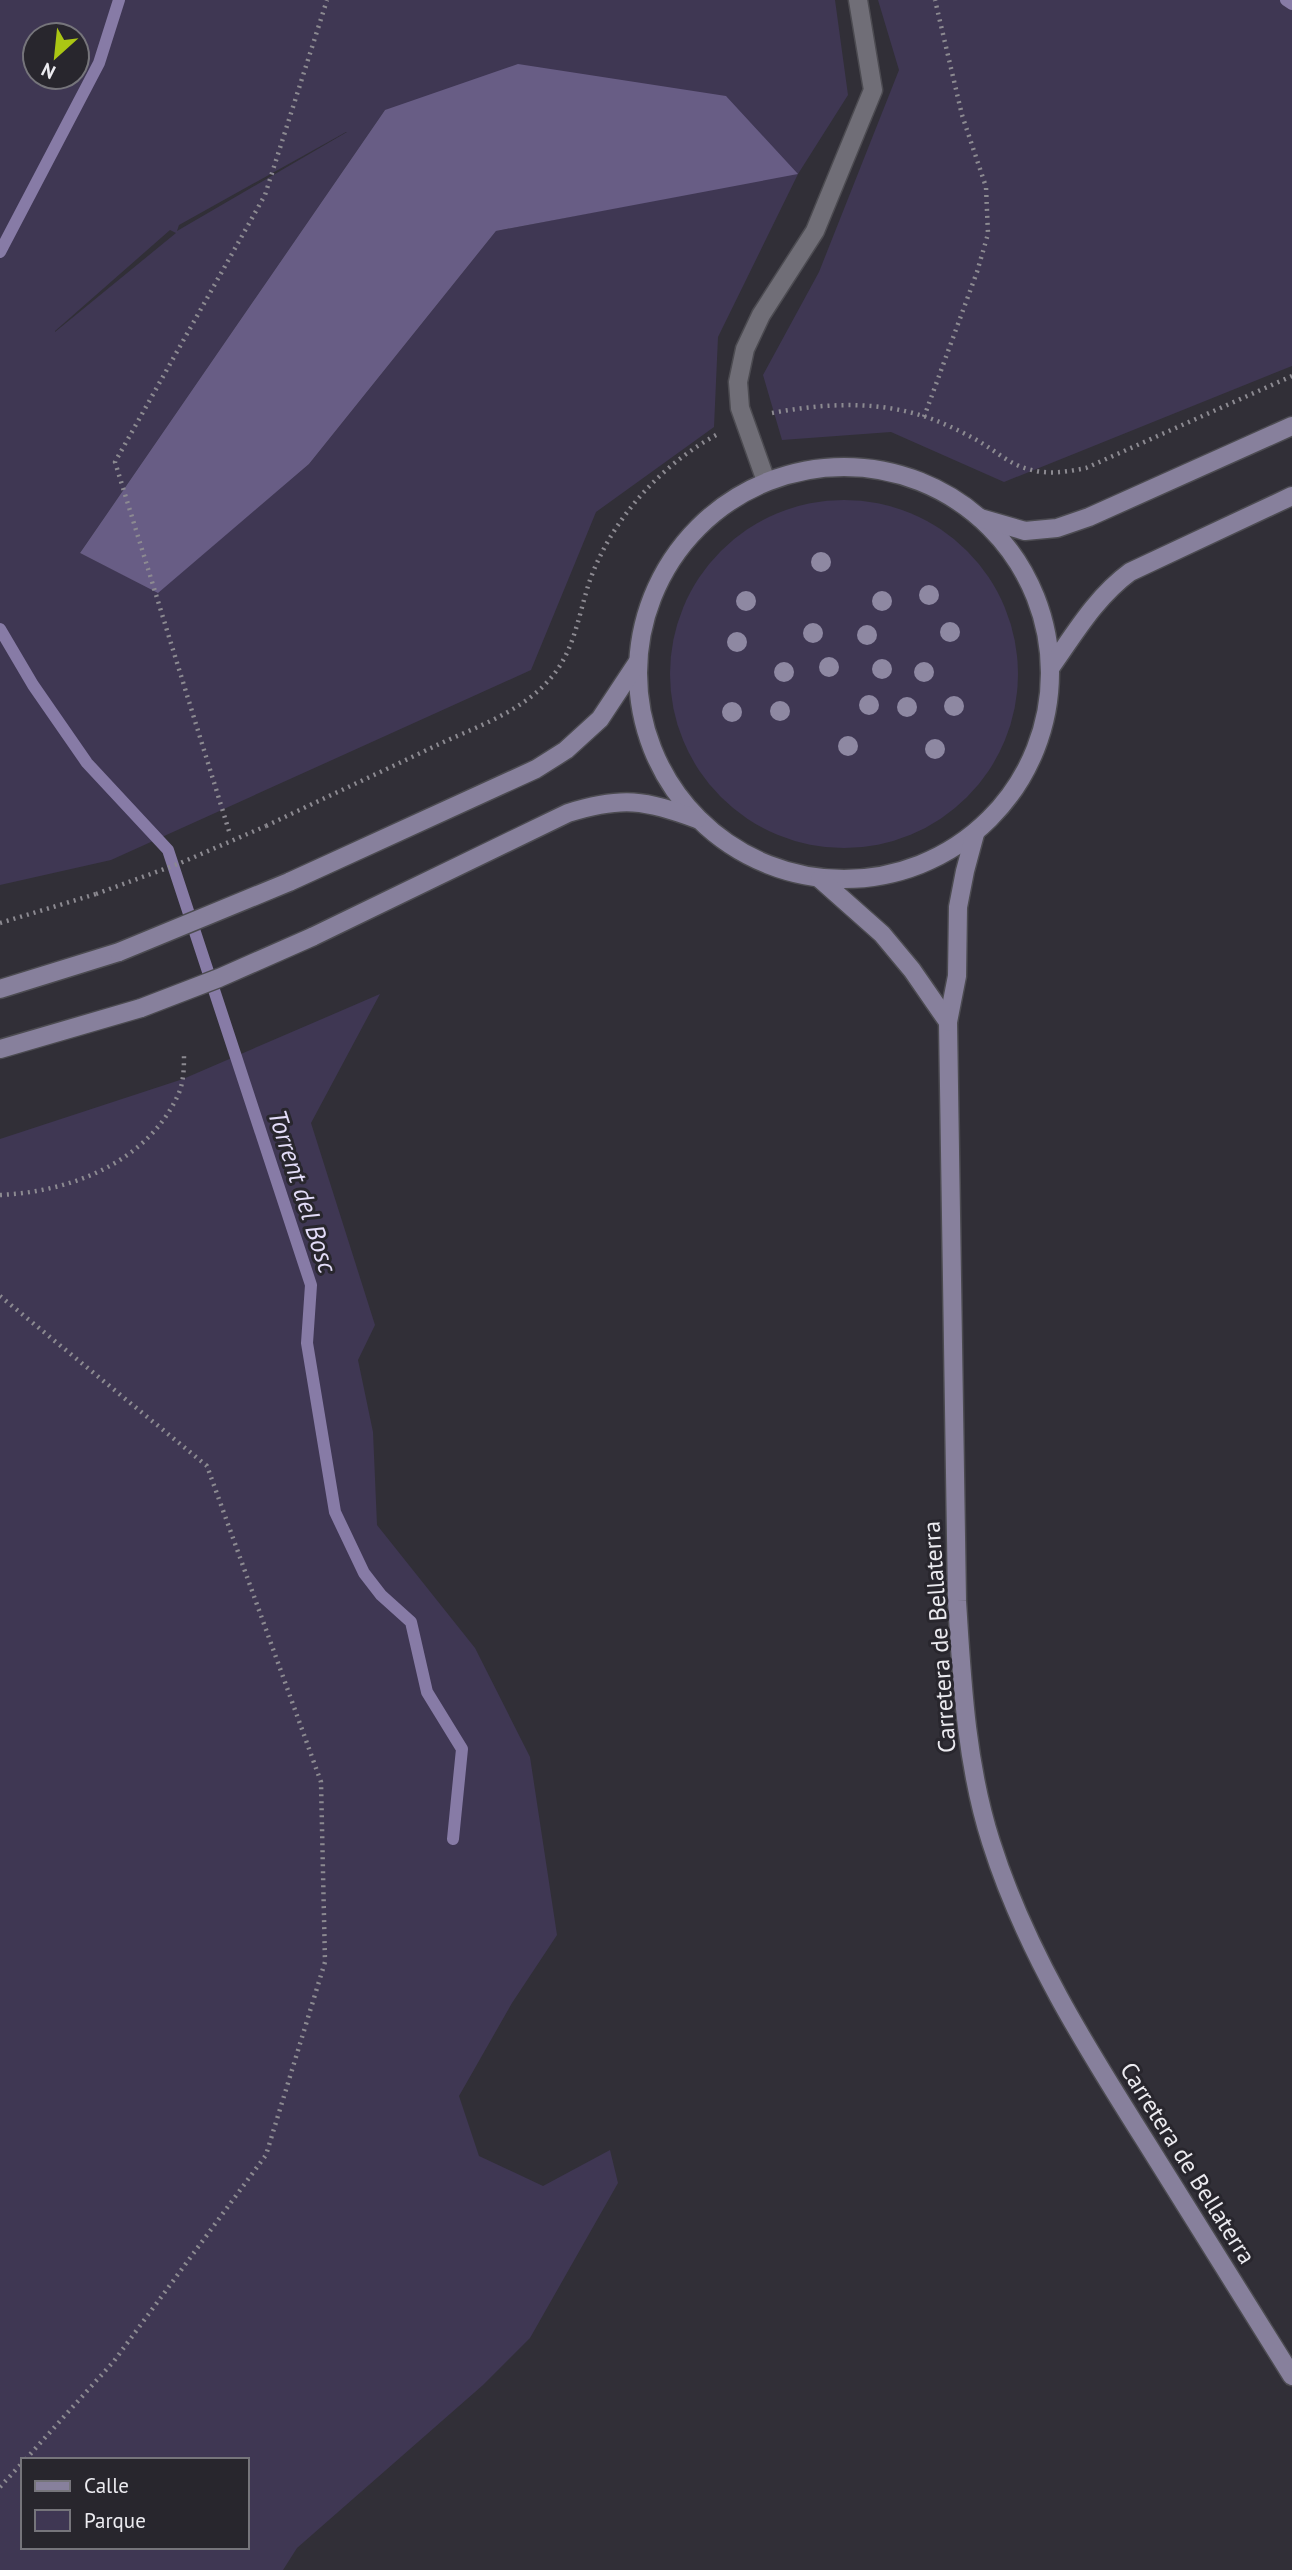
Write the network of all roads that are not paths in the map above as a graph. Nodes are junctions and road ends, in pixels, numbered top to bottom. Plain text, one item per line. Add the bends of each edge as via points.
1 (858, 0) edge
2 (1292, 426) edge
3 (766, 481) junction
4 (1292, 496) edge
5 (980, 518) junction
6 (637, 663) junction
7 (1051, 667) junction
8 (698, 819) junction
9 (975, 834) junction
10 (820, 879) junction
11 (0, 989) edge
12 (948, 1022) junction
13 (0, 1049) edge
14 (1292, 2376) edge

1 - 3 lane via 873,90 815,231 744,349 738,382 740,408
2 - 5 main road via 1057,528 1025,531
3 - 5 main road via 809,468 897,474 939,491
3 - 6 main road via 696,529 667,567 651,599
4 - 7 main road via 1168,552 1110,586
5 - 7 main road via 1008,548 1030,585 1044,621
6 - 8 main road via 639,702 649,742 666,778
6 - 11 main road, bridge via 600,719 536,769 289,882 119,952
7 - 9 main road via 1040,739 1024,775
8 - 10 main road via 734,848 782,871
8 - 13 main road, bridge via 653,803 594,805 568,813 219,978 141,1007
9 - 10 main road via 939,857 903,871 863,879
9 - 12 main road, Carretera de Bellaterra via 958,907 957,976
10 - 12 main road via 881,934
12 - 14 main road, Carretera de Bellaterra via 957,1601 963,1696 977,1792 1011,1898 1059,1997

